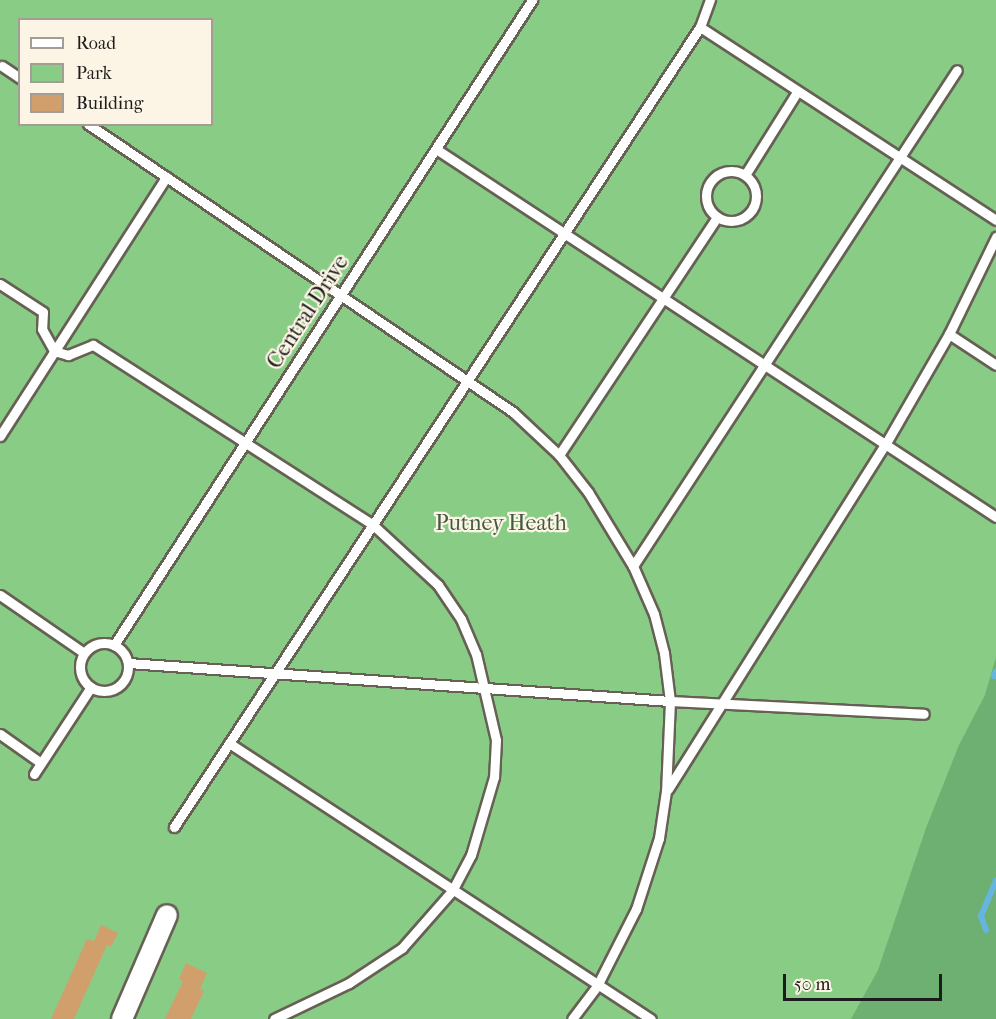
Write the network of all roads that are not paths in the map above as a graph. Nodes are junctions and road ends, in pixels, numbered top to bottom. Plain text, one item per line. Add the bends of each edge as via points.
1 (532, 0) edge
2 (710, 0) edge
3 (700, 27) junction
4 (2, 66) dead end
5 (957, 70) dead end
6 (18, 77) edge
7 (797, 92) junction
8 (91, 126) edge
9 (435, 149) junction
10 (900, 158) junction
11 (745, 175) junction
12 (166, 177) junction
13 (717, 217) junction
14 (996, 220) edge
15 (563, 233) junction
16 (996, 237) edge
17 (0, 284) edge
18 (342, 296) junction
19 (663, 299) junction
20 (949, 334) junction
21 (54, 351) junction
22 (764, 364) junction
23 (996, 365) edge
24 (466, 380) junction
25 (0, 436) edge
26 (246, 443) junction
27 (886, 443) junction
28 (559, 455) junction
29 (996, 517) edge
30 (372, 524) junction
31 (633, 566) junction
32 (0, 595) edge
33 (114, 645) junction
34 (84, 653) junction
35 (128, 663) junction
36 (275, 672) junction
37 (91, 687) junction
38 (487, 687) junction
39 (670, 701) junction
40 (720, 703) junction
41 (924, 714) dead end
42 (0, 734) edge
43 (229, 743) junction
44 (41, 763) junction
45 (34, 774) dead end
46 (666, 792) junction
47 (174, 827) dead end
48 (452, 891) junction
49 (167, 915) dead end
50 (597, 986) junction
51 (122, 1019) edge
52 (274, 1019) edge
53 (572, 1019) edge
54 (651, 1019) edge

1 - 9 lane, Central Drive
2 - 3 lane
3 - 7 lane
3 - 15 lane
4 - 6 lane
5 - 10 lane
7 - 10 lane
7 - 11 lane
8 - 12 lane
9 - 15 lane
9 - 18 lane, Central Drive
10 - 14 lane
10 - 22 lane
11 - 13 lane via 729,171 709,184 706,200
11 - 13 lane via 756,189 750,214 735,222
12 - 18 lane
12 - 21 lane
13 - 19 lane
15 - 19 lane
15 - 24 lane
16 - 20 lane
17 - 21 lane via 43,312 42,329
18 - 24 lane
18 - 26 lane, Central Drive
19 - 22 lane
19 - 28 lane
20 - 23 lane
20 - 27 lane
21 - 25 lane
21 - 26 lane via 68,355 93,345
22 - 27 lane
22 - 31 lane
24 - 28 lane via 513,412
24 - 30 lane
26 - 30 lane
26 - 33 lane, Central Drive
27 - 29 lane
27 - 40 lane
28 - 31 lane via 588,492
30 - 36 lane
30 - 38 lane via 438,585 461,619
31 - 39 lane via 656,624
32 - 34 lane
33 - 34 lane via 98,644
33 - 35 lane
34 - 37 lane via 81,675
35 - 36 lane
35 - 37 lane via 120,685 106,691
36 - 38 lane
36 - 43 lane
37 - 44 lane
38 - 39 lane
38 - 48 lane via 496,740 494,777 471,855
39 - 40 lane
39 - 46 lane
40 - 41 lane
40 - 46 lane
42 - 44 lane
43 - 47 lane
43 - 48 lane
44 - 45 lane
46 - 50 lane via 659,838 636,909
48 - 50 lane
48 - 52 lane via 402,948 349,983
49 - 51 street
50 - 53 lane
50 - 54 lane

